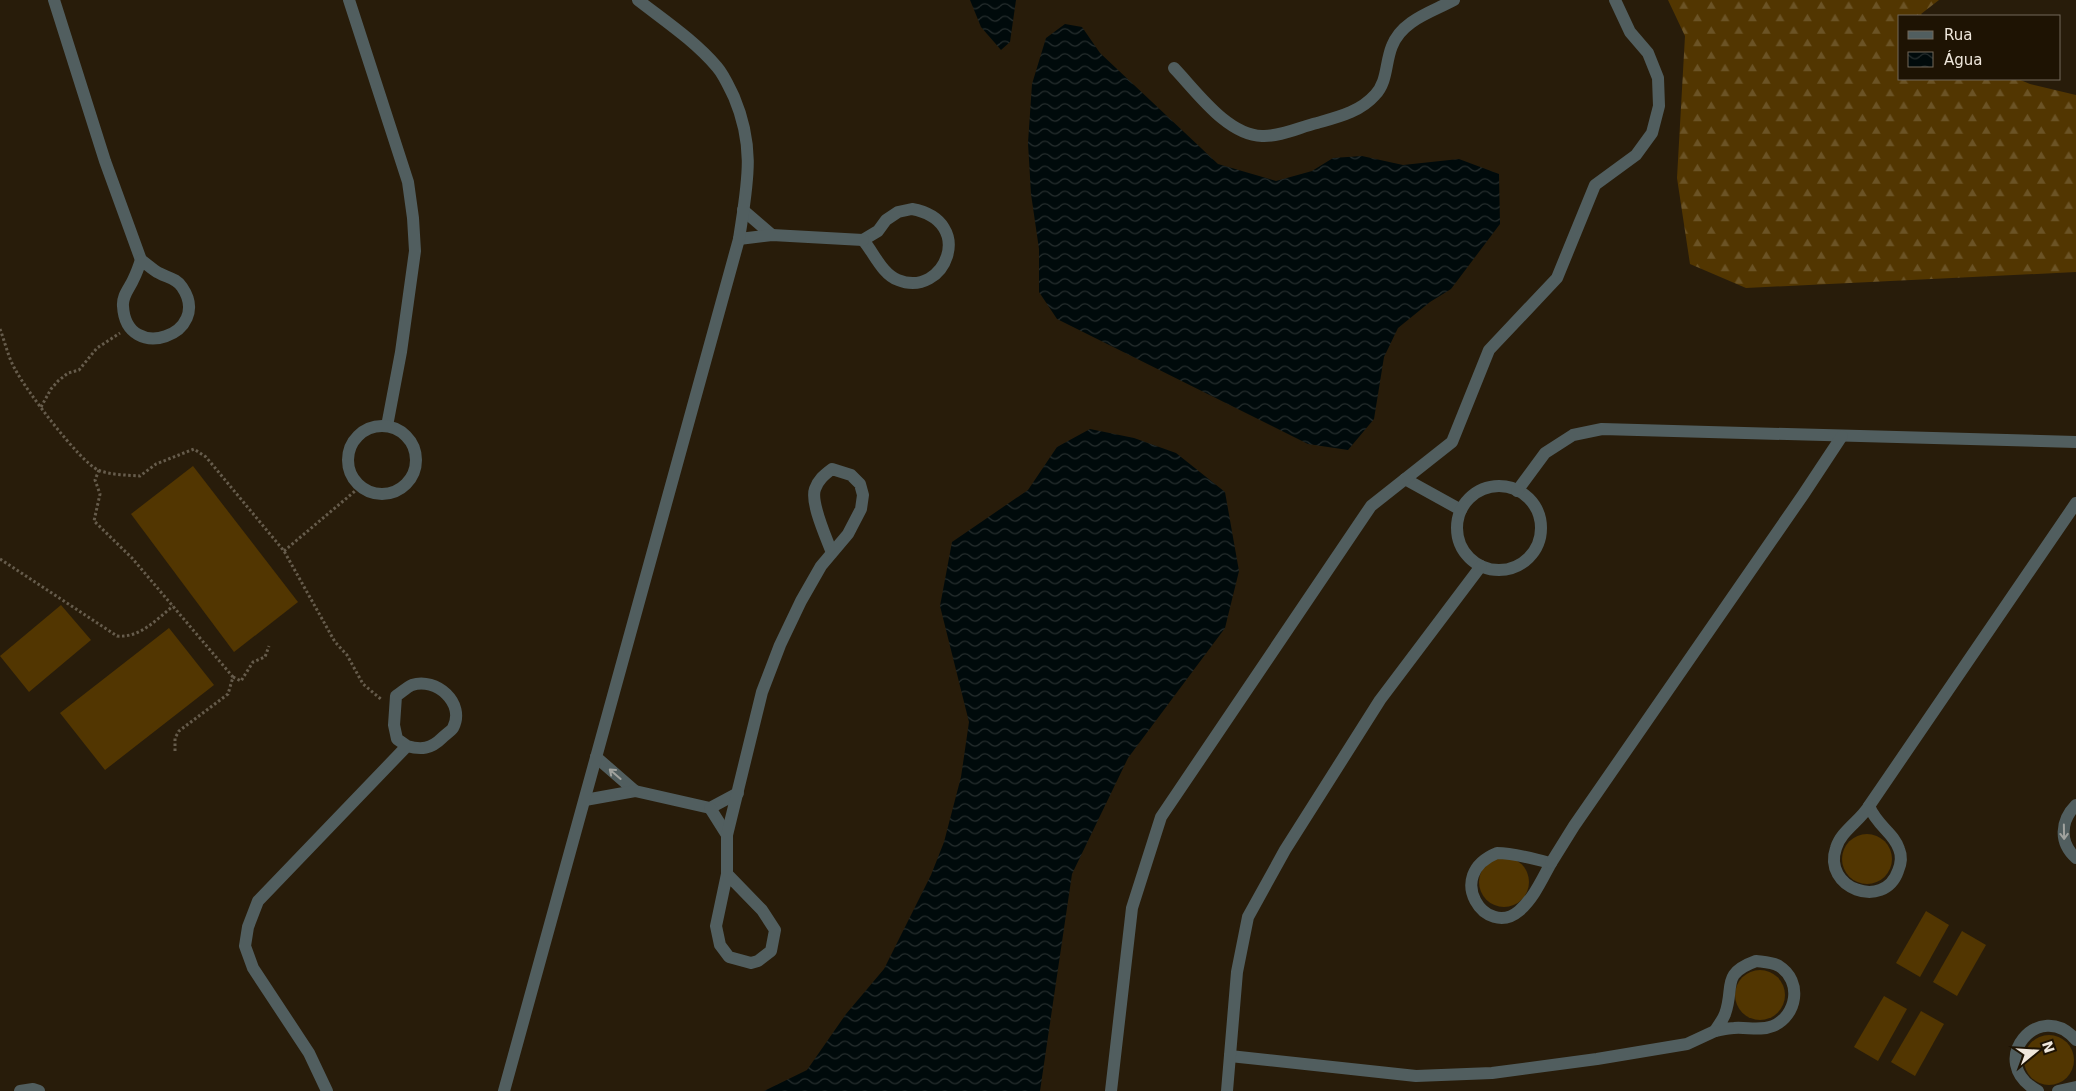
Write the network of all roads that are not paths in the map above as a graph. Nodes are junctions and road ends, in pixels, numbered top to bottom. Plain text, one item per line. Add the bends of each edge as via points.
1 (54, 0) edge
2 (349, 0) edge
3 (638, 0) edge
4 (1454, 0) edge
5 (1615, 0) edge
6 (1174, 68) dead end
7 (743, 210) junction
8 (772, 235) junction
9 (739, 239) junction
10 (863, 240) junction
11 (140, 260) junction
12 (387, 426) junction
13 (1842, 436) junction
14 (2076, 442) edge
15 (1404, 479) junction
16 (1517, 491) junction
17 (2076, 503) edge
18 (1461, 510) junction
19 (832, 553) junction
20 (1481, 566) junction
21 (407, 746) junction
22 (596, 757) junction
23 (634, 790) junction
24 (738, 793) junction
25 (585, 800) junction
26 (2076, 805) edge
27 (1869, 806) junction
28 (710, 808) junction
29 (726, 835) junction
30 (2076, 858) edge
31 (1551, 862) junction
32 (727, 874) junction
33 (1715, 1030) junction
34 (2076, 1040) edge
35 (1230, 1056) junction
36 (2076, 1087) edge
37 (20, 1091) edge
38 (39, 1091) edge
39 (327, 1091) edge
40 (504, 1091) edge
41 (1111, 1091) edge
42 (1227, 1091) edge
43 (2038, 1091) edge
44 (2058, 1091) edge

1 - 11 street
2 - 12 street via 408,182 413,218 415,251
3 - 7 street via 704,54 718,68 731,92 742,114 748,146 749,177
4 - 6 street via 1410,22 1400,33 1392,46 1382,86 1366,104 1344,115 1280,133 1263,136 1237,129 1226,122
5 - 15 street via 1630,32 1648,53 1658,78 1659,106 1652,133 1636,155 1595,185 1557,278 1489,350 1452,442
7 - 8 street
7 - 9 street
8 - 9 street
8 - 10 street
9 - 22 street
10 - 10 street via 886,272 898,280 912,283 938,273 946,260 949,246 946,232 938,220 926,212 912,209 898,212 886,220 878,232
11 - 11 street via 122,303 124,315 129,326 144,337 162,339 174,334 183,324 188,311 187,298 172,277 159,273
12 - 12 street via 404,434 414,449 416,462 406,484 384,494 361,486 349,464 354,440 375,426
13 - 14 street
13 - 16 street via 1602,429 1573,435 1545,453
13 - 31 street
15 - 18 street
15 - 41 street via 1371,506 1161,817 1132,908
16 - 18 street via 1500,486 1482,490
16 - 20 street via 1531,502 1539,517 1537,545 1526,560 1509,569
17 - 27 street
18 - 20 street via 1457,528 1461,547
19 - 19 street via 848,534 863,495 860,484 851,475 832,469 821,477 814,491 817,512
19 - 24 street via 801,601 780,645 762,692
20 - 35 street via 1380,700 1285,850 1248,916 1237,972
21 - 21 street via 397,739 394,725 396,696 412,685 428,683 453,700 457,714 453,728 435,744 420,750
21 - 39 street via 258,901 248,927 245,946 253,968 309,1053
23 -> 22 street
22 - 25 street
23 - 25 street
23 - 28 street
24 - 28 street
24 - 29 street
25 - 40 street
26 -> 30 street via 2069,812 2063,836 2067,848
27 - 27 street via 1843,835 1834,859 1836,872 1843,882 1866,892 1878,891 1889,885 1901,863 1900,849 1893,837 1873,818
28 - 29 street
29 - 32 street
31 - 31 street via 1512,853 1486,857 1472,878 1475,902 1494,918 1517,913 1534,894
32 - 32 street via 762,910 775,930 770,951 758,961 751,963 729,957 720,945 716,926
33 - 33 street via 1771,1027 1782,1021 1794,1000 1794,987 1789,976 1769,962 1756,961 1745,965 1734,975 1728,987 1725,1015
33 - 35 street via 1687,1044 1492,1073 1416,1076
34 - 43 street via 2066,1030 2054,1026 2030,1031 2021,1040 2015,1063 2027,1085
35 - 42 street
36 - 44 street
37 - 38 street

